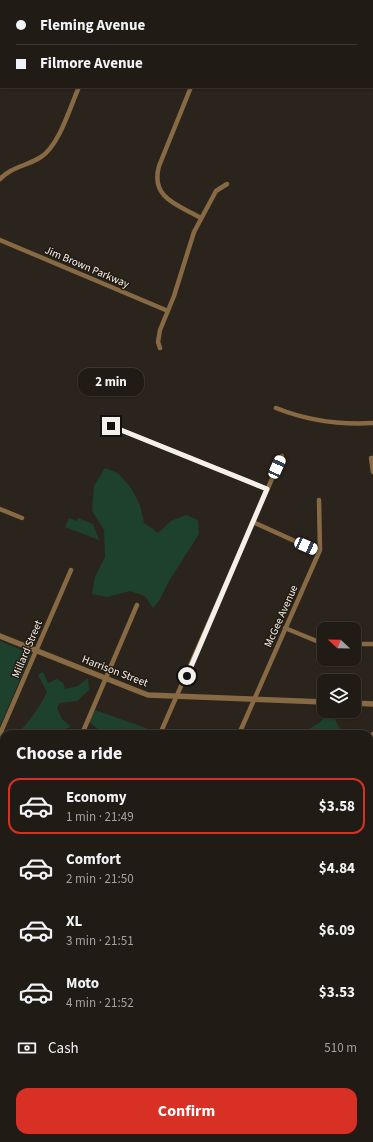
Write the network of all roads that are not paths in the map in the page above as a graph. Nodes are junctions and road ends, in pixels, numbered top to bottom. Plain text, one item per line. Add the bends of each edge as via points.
1 (79, 88) edge
2 (191, 88) edge
3 (0, 179) edge
4 (227, 184) dead end
5 (201, 218) junction
6 (0, 240) edge
7 (168, 311) junction
8 (160, 348) dead end
9 (276, 408) dead end
10 (373, 422) edge
11 (111, 426) dead end
12 (282, 456) dead end
13 (373, 458) edge
14 (373, 472) edge
15 (267, 489) junction
16 (320, 500) dead end
17 (0, 509) edge
18 (22, 518) dead end
19 (253, 522) junction
20 (319, 552) junction
21 (71, 570) dead end
22 (137, 605) dead end
23 (285, 628) junction
24 (0, 636) edge
25 (317, 641) edge
26 (361, 644) edge
27 (373, 644) edge
28 (36, 651) junction
29 (105, 678) junction
30 (177, 696) junction
31 (254, 699) junction
32 (317, 702) edge
33 (361, 703) edge
34 (373, 704) edge
35 (2, 730) edge
36 (84, 730) edge
37 (162, 730) edge
38 (241, 730) edge

1 - 3 street via 57,138 49,150 40,158 11,170
2 - 5 street via 158,166 156,178 159,190 165,198
4 - 5 street via 216,191
5 - 7 street via 192,237
6 - 7 street, Jim Brown Parkway
7 - 8 street via 159,336
9 - 10 street via 312,419 346,424
11 - 15 street
12 - 15 street
13 - 14 street
15 - 19 street
16 - 20 street, McGee Avenue
17 - 18 street
19 - 20 street
19 - 30 street
20 - 23 street, McGee Avenue
21 - 28 street, Millard Street
22 - 29 street
23 - 25 street
23 - 31 street, McGee Avenue
24 - 28 street, Harrison Street
26 - 27 street
28 - 29 street, Harrison Street
28 - 35 street, Millard Street
29 - 30 street, Harrison Street via 143,693
29 - 36 street
30 - 31 street, Harrison Street
30 - 37 street
31 - 32 street, Harrison Street
31 - 38 street, McGee Avenue
33 - 34 street

